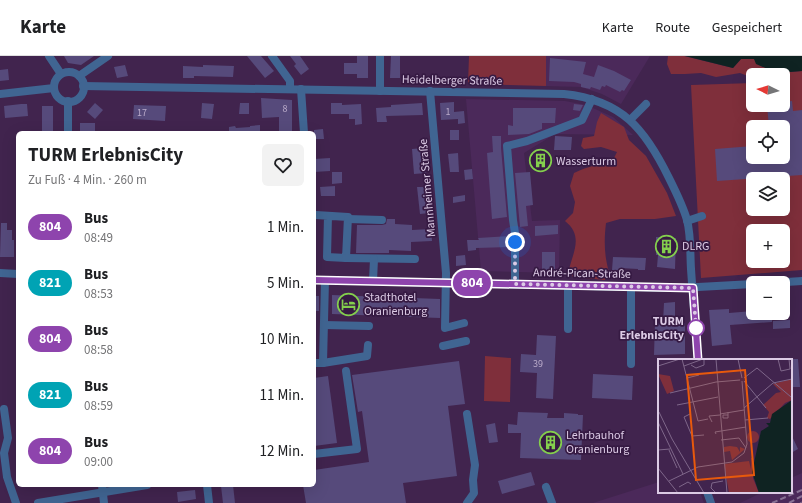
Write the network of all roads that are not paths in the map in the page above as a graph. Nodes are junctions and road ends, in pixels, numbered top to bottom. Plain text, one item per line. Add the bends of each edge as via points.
1 (49, 56) edge
2 (108, 56) edge
3 (272, 56) edge
4 (380, 56) edge
5 (61, 74) junction
6 (78, 76) junction
7 (83, 86) junction
8 (54, 88) junction
9 (290, 89) junction
10 (301, 90) junction
11 (380, 91) junction
12 (430, 91) junction
13 (0, 94) edge
14 (592, 99) junction
15 (68, 101) junction
16 (646, 104) dead end
17 (630, 120) junction
18 (68, 131) edge
19 (304, 131) edge
20 (316, 215) edge
21 (328, 216) junction
22 (702, 216) dead end
23 (348, 219) junction
24 (382, 220) dead end
25 (688, 221) junction
26 (346, 258) junction
27 (374, 259) junction
28 (415, 259) dead end
29 (0, 273) edge
30 (16, 274) edge
31 (316, 280) edge
32 (325, 280) junction
33 (373, 281) junction
34 (802, 281) edge
35 (790, 282) edge
36 (446, 283) junction
37 (515, 284) junction
38 (746, 284) edge
39 (568, 285) junction
40 (631, 286) junction
41 (718, 286) junction
42 (693, 288) junction
43 (718, 296) dead end
44 (464, 324) dead end
45 (324, 325) junction
46 (369, 326) dead end
47 (568, 329) dead end
48 (466, 341) dead end
49 (368, 345) dead end
50 (443, 346) dead end
51 (698, 359) edge
52 (316, 363) edge
53 (323, 363) junction
54 (632, 364) dead end
55 (346, 371) dead end
56 (4, 409) dead end
57 (467, 414) dead end
58 (316, 454) edge
59 (117, 487) edge
60 (208, 487) edge
61 (546, 487) dead end
62 (102, 488) edge
63 (707, 493) edge
64 (16, 503) edge
65 (38, 503) edge
66 (104, 503) edge
67 (209, 503) edge
68 (467, 503) edge
69 (552, 503) edge
70 (711, 503) edge

1 - 5 street
2 - 6 street
3 - 9 street via 290,81
4 - 11 street
5 - 6 street via 70,72
5 - 8 street via 55,81
6 - 7 street
7 - 9 street, Heidelberger Straße
7 - 15 street via 78,98
8 - 13 street
8 - 15 street via 56,95
9 - 10 street, Heidelberger Straße
10 - 11 street, Heidelberger Straße
10 - 19 street
11 - 12 street, Heidelberger Straße
12 - 14 street, Heidelberger Straße via 564,94
12 - 36 street, Mannheimer Straße
14 - 17 street, Heidelberger Straße
14 - 37 street via 582,120 507,146 515,233
15 - 18 street
16 - 17 street
17 - 25 street, Heidelberger Straße via 651,144
20 - 21 street
21 - 23 street
21 - 26 street via 327,257
22 - 25 street
23 - 24 street
23 - 26 street
25 - 42 street, Heidelberger Straße
26 - 27 street
27 - 28 street
27 - 33 street
29 - 30 street
31 - 32 street, André-Pican-Straße
32 - 33 street, André-Pican-Straße
32 - 45 street
33 - 36 street, André-Pican-Straße
34 - 35 street
36 - 37 street, André-Pican-Straße
36 - 44 street, Mannheimer Straße via 445,328
37 - 39 street, André-Pican-Straße
38 - 41 street, André-Pican-Straße
39 - 40 street, André-Pican-Straße
39 - 47 street
40 - 42 street, André-Pican-Straße
40 - 54 street
41 - 42 street, André-Pican-Straße
41 - 43 street
42 - 51 street, Heidelberger Straße
45 - 46 street
45 - 53 street
48 - 50 street
49 - 53 street via 367,356
52 - 53 street
55 - 58 street via 358,449
56 - 64 street via 8,438 4,453 7,477
57 - 68 street via 475,465 474,493
59 - 62 street
60 - 67 street
61 - 69 street
62 - 65 street
62 - 66 street
63 - 70 street

